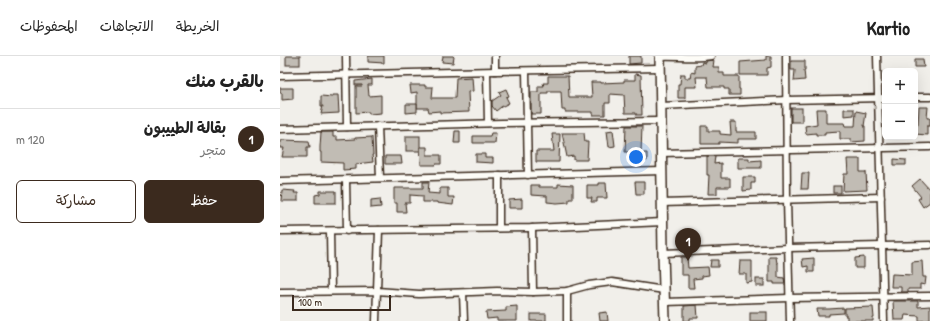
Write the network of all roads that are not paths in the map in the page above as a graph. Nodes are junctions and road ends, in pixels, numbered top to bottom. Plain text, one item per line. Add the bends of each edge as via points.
1 (346, 56) edge
2 (495, 56) edge
3 (711, 56) edge
4 (786, 56) edge
5 (877, 56) edge
6 (660, 57) edge
7 (660, 68) junction
8 (495, 71) junction
9 (526, 71) junction
10 (487, 72) junction
11 (346, 75) junction
12 (280, 76) edge
13 (918, 97) edge
14 (930, 97) edge
15 (882, 98) edge
16 (786, 100) junction
17 (661, 106) junction
18 (661, 121) junction
19 (488, 123) junction
20 (528, 123) junction
21 (378, 126) junction
22 (347, 127) junction
23 (280, 129) edge
24 (930, 147) edge
25 (880, 148) junction
26 (787, 150) junction
27 (661, 153) junction
28 (662, 171) junction
29 (499, 175) junction
30 (528, 175) junction
31 (380, 178) junction
32 (346, 180) junction
33 (280, 181) edge
34 (881, 197) junction
35 (787, 200) junction
36 (662, 204) junction
37 (663, 222) junction
38 (499, 228) junction
39 (532, 228) junction
40 (379, 230) junction
41 (280, 231) edge
42 (330, 231) junction
43 (347, 231) junction
44 (930, 245) edge
45 (883, 246) junction
46 (788, 248) junction
47 (663, 253) junction
48 (664, 290) junction
49 (330, 291) junction
50 (377, 291) junction
51 (567, 291) junction
52 (280, 292) edge
53 (533, 292) junction
54 (463, 293) junction
55 (884, 296) junction
56 (930, 296) edge
57 (789, 298) junction
58 (665, 302) junction
59 (376, 321) edge
60 (464, 321) edge
61 (567, 321) edge
62 (665, 321) edge
63 (790, 321) edge
64 (884, 321) edge

1 - 11 street
2 - 8 street
3 - 6 street
4 - 16 street
5 - 15 street
6 - 7 main road
7 - 9 street
7 - 17 main road
8 - 9 street
8 - 10 street
9 - 20 street
10 - 11 street
10 - 19 street
11 - 12 street
11 - 22 street
13 - 14 street
15 - 16 street
15 - 25 street
16 - 17 street
16 - 26 street
17 - 18 main road
18 - 20 street
18 - 27 main road
19 - 20 street
19 - 21 street
20 - 30 street
21 - 22 street
21 - 31 street
22 - 23 street
24 - 25 street
25 - 26 street
25 - 34 street
26 - 27 street
26 - 35 street
27 - 28 main road
28 - 30 street
28 - 36 main road
29 - 30 street
29 - 31 street
29 - 38 street
31 - 32 street
32 - 33 street
32 - 43 street
34 - 35 street
34 - 45 street
35 - 36 street
35 - 46 street
36 - 37 main road
37 - 39 street
37 - 47 main road
38 - 39 street
38 - 40 street
39 - 53 street
40 - 43 street
40 - 50 street
41 - 42 street
42 - 43 street
42 - 49 street
44 - 45 street
45 - 46 street
45 - 55 street
46 - 47 street
46 - 57 street
47 - 48 main road
48 - 51 street via 612,282
48 - 58 main road
49 - 50 street
49 - 52 street
50 - 54 street via 419,294
50 - 59 street
51 - 53 street
51 - 61 street
53 - 54 street
54 - 60 street
55 - 56 street
55 - 57 street
55 - 64 street
57 - 58 street
57 - 63 street
58 - 62 main road

